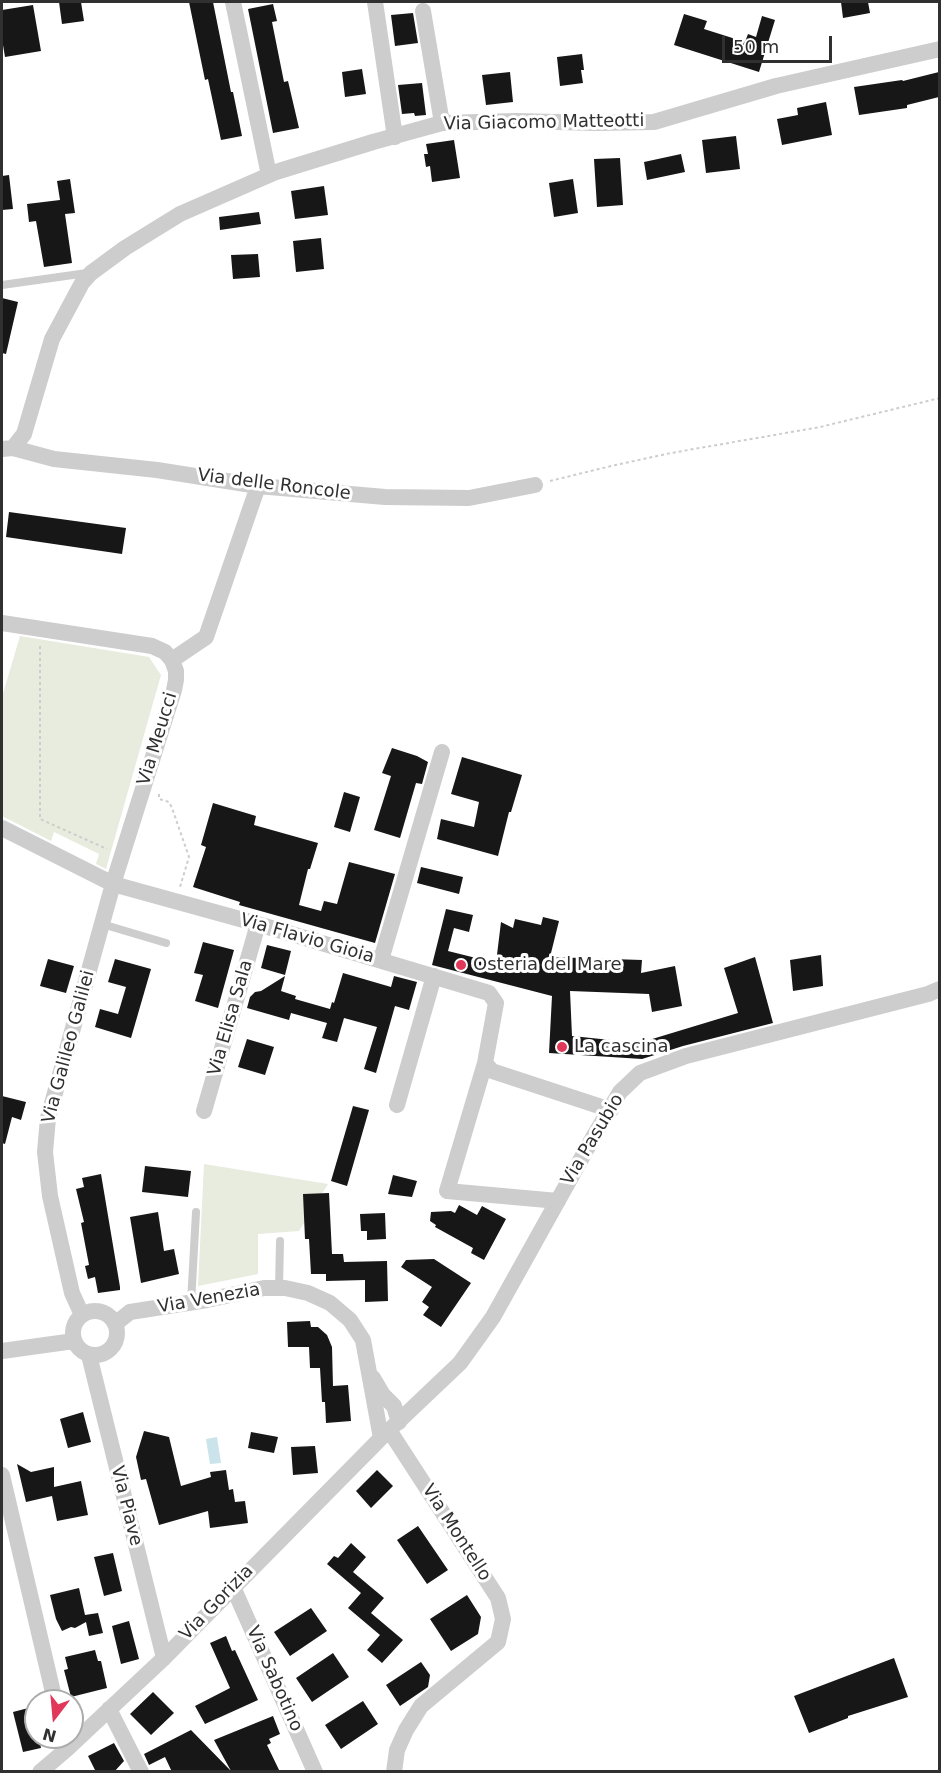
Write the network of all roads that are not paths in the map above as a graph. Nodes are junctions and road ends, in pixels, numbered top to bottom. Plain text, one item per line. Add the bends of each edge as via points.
1 (233, 2) edge
2 (375, 2) edge
3 (423, 11) dead end
4 (939, 49) edge
5 (442, 123) junction
6 (395, 137) junction
7 (269, 175) junction
8 (91, 273) junction
9 (2, 285) edge
10 (7, 448) edge
11 (535, 485) road end
12 (258, 486) junction
13 (2, 622) edge
14 (172, 660) junction
15 (442, 752) dead end
16 (2, 828) edge
17 (113, 884) junction
18 (102, 924) junction
19 (258, 924) junction
20 (166, 943) dead end
21 (381, 960) junction
22 (434, 976) junction
23 (939, 989) edge
24 (485, 1063) junction
25 (397, 1106) dead end
26 (610, 1110) junction
27 (204, 1111) dead end
28 (558, 1201) junction
29 (196, 1212) dead end
30 (280, 1241) dead end
31 (279, 1288) junction
32 (191, 1303) junction
33 (82, 1315) junction
34 (115, 1324) junction
35 (74, 1341) junction
36 (2, 1351) edge
37 (89, 1354) junction
38 (369, 1372) junction
39 (389, 1430) junction
40 (2, 1475) edge
41 (233, 1587) junction
42 (164, 1658) junction
43 (52, 1689) edge
44 (109, 1709) junction
45 (84, 1728) edge
46 (60, 1749) edge
47 (40, 1772) edge
48 (141, 1772) edge
49 (315, 1772) edge
50 (394, 1772) edge

1 - 7 street
2 - 6 street
3 - 5 street
4 - 5 street, Via Giacomo Matteotti via 776,86 654,122
5 - 6 street, Via Giacomo Matteotti
6 - 7 street, Via Giacomo Matteotti
7 - 8 street, Via Giacomo Matteotti via 180,214
8 - 9 lane
8 - 10 street, Via Giacomo Matteotti via 52,339 24,434
10 - 12 street, Via delle Roncole via 54,459
11 - 12 street, Via delle Roncole via 446,499
12 - 14 street via 207,637
13 - 14 street via 152,646
14 - 17 street, Via Meucci via 176,671 174,690
15 - 21 street
16 - 17 street, Via Flavio Gioia
17 - 18 street, Via Galileo Galilei
17 - 19 street, Via Flavio Gioia
18 - 20 lane
18 - 33 street, Via Galileo Galilei via 48,1118 45,1152 50,1196 72,1293
19 - 21 street, Via Flavio Gioia
19 - 27 street, Via Elisa Sala
21 - 22 street, Via Flavio Gioia
22 - 24 street, Via Flavio Gioia via 489,993 496,1004
22 - 25 street
23 - 26 street, Via Pasubio via 686,1056 640,1074 620,1092
24 - 26 street via 492,1071
24 - 28 street via 447,1191
26 - 28 street, Via Pasubio
28 - 39 street, Via Pasubio via 493,1317 460,1363
29 - 32 lane
30 - 31 lane
31 - 32 street, Via Venezia
31 - 38 street, Via Venezia via 308,1293 330,1303 350,1320 363,1340
32 - 34 street, Via Venezia via 130,1312
33 - 34 street via 105,1313
33 - 35 street via 73,1328
34 - 37 street via 116,1340 112,1347 106,1352
35 - 36 street
35 - 37 street
37 - 42 street, Via Piave
38 - 39 street, Via Venezia
38 - 39 street, Via Venezia via 394,1406
39 - 41 street, Via Gorizia
39 - 50 street, Via Montello via 498,1598 504,1619 498,1642 421,1706 406,1730
40 - 43 street
41 - 42 street, Via Gorizia
41 - 49 street, Via Sabotino
42 - 44 street, Via Gorizia
44 - 45 street, Via Gorizia
44 - 48 street
46 - 47 street, Via Gorizia

